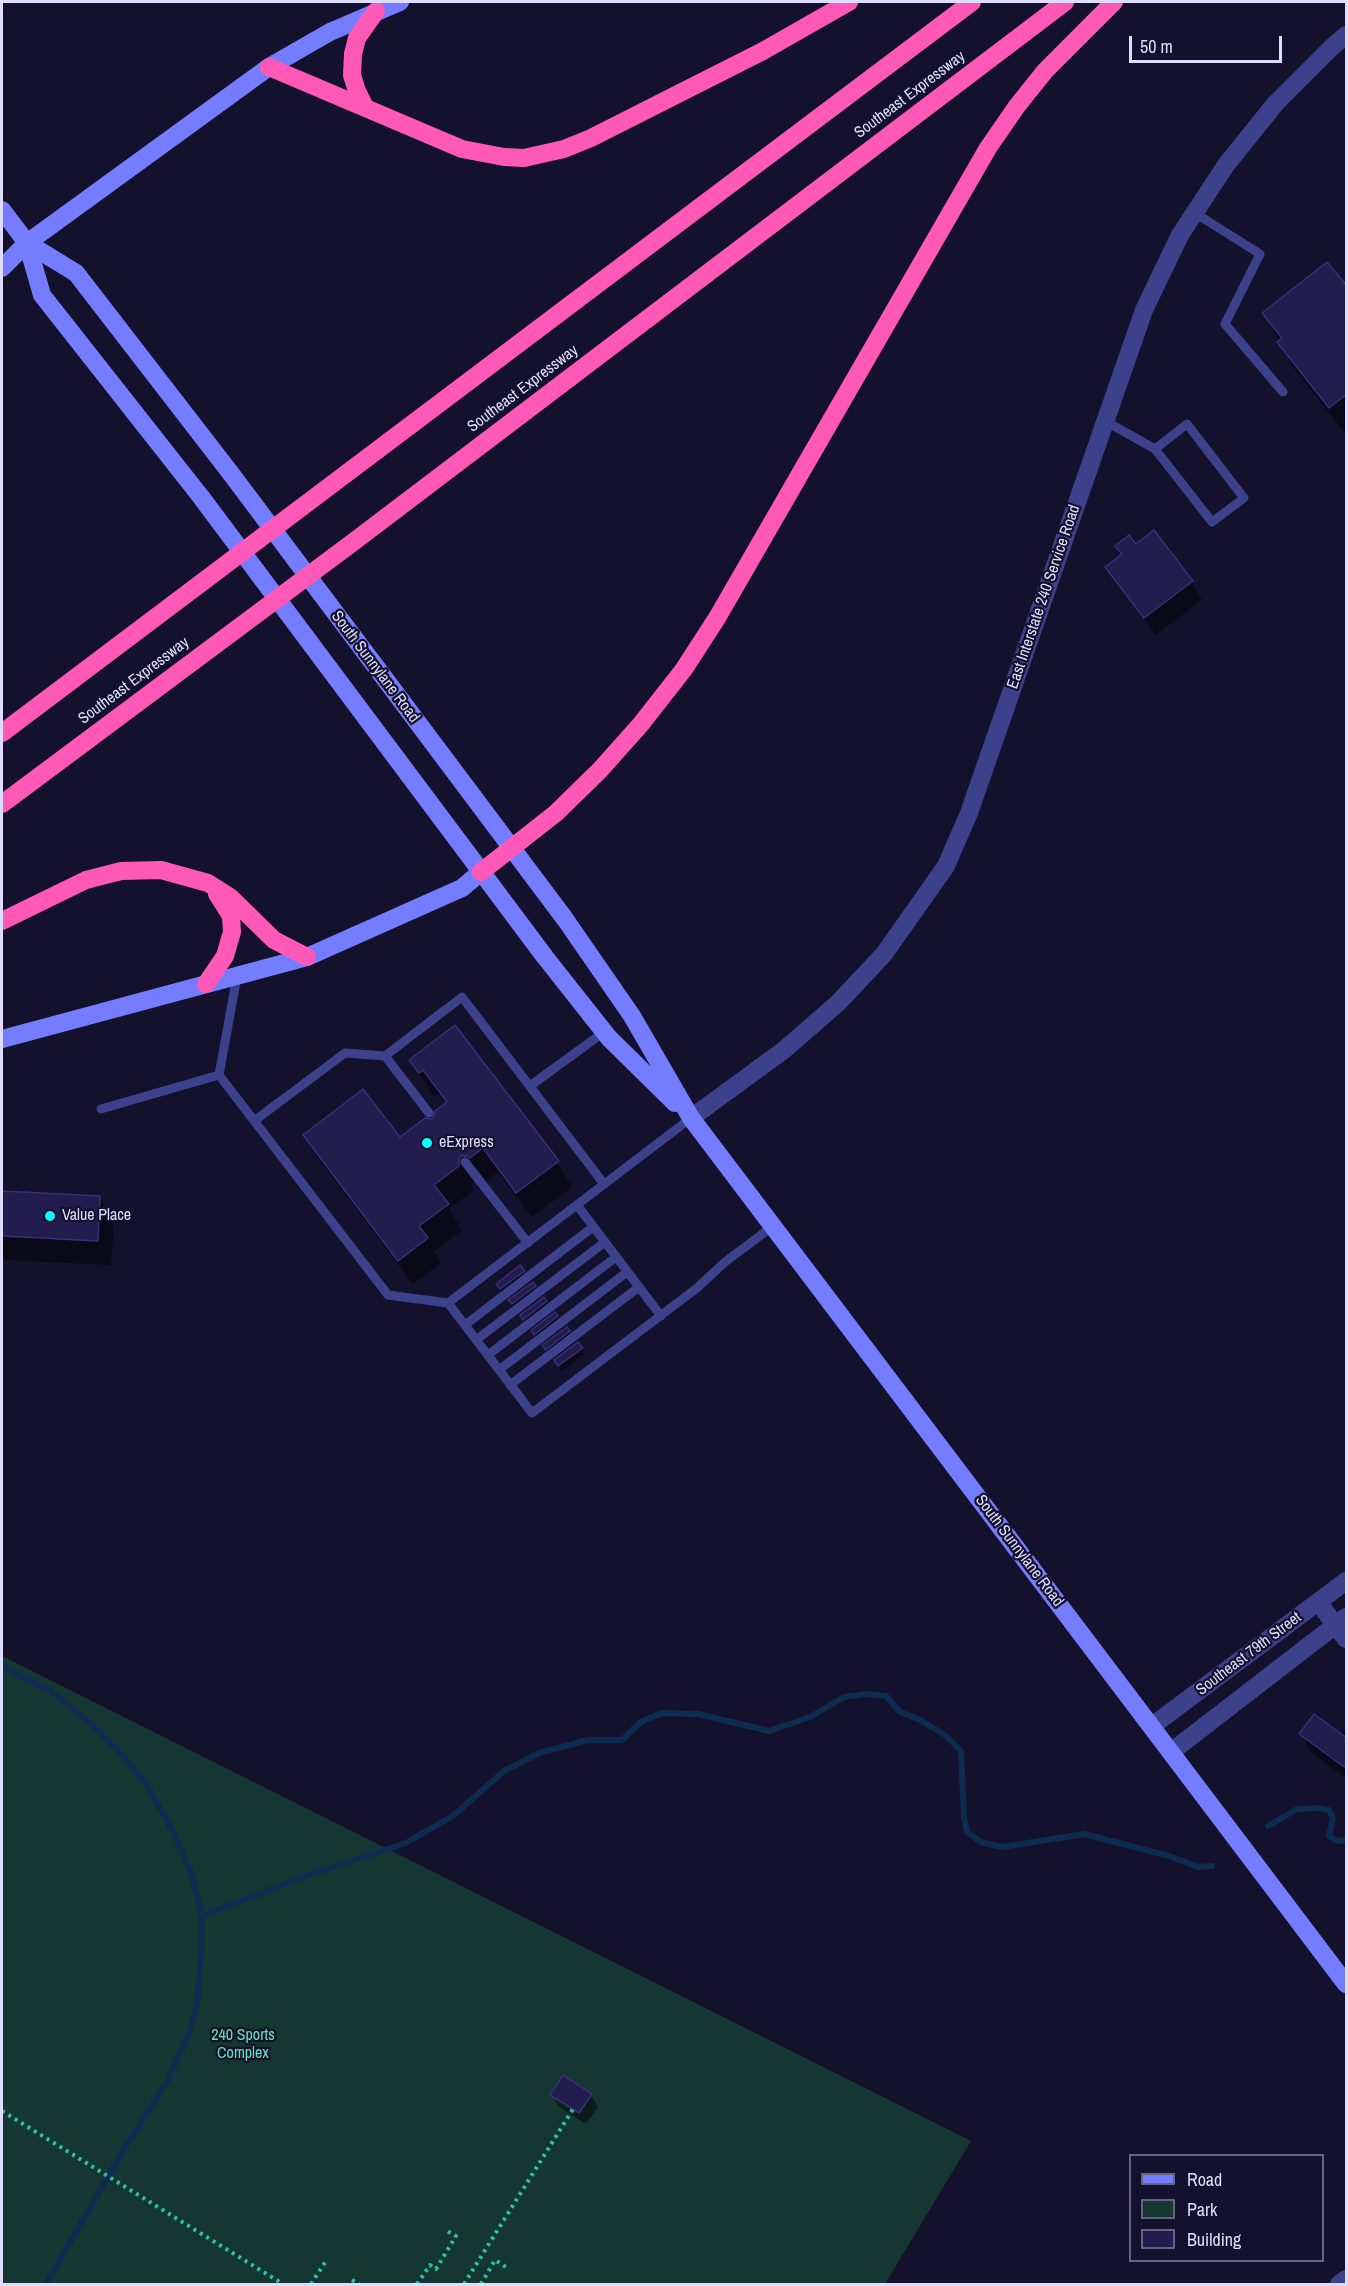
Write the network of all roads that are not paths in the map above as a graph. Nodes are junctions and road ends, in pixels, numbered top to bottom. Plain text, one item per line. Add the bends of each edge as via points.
1 (400, 2) edge
2 (849, 2) edge
3 (972, 2) edge
4 (1065, 2) edge
5 (1114, 2) edge
6 (376, 11) junction
7 (1347, 35) edge
8 (268, 67) junction
9 (365, 107) junction
10 (2, 210) edge
11 (1195, 213) junction
12 (27, 243) junction
13 (2, 267) edge
14 (1283, 392) dead end
15 (1105, 421) junction
16 (1155, 449) junction
17 (2, 733) edge
18 (2, 804) edge
19 (512, 849) junction
20 (481, 872) junction
21 (208, 883) junction
22 (2, 921) edge
23 (307, 957) junction
24 (237, 976) junction
25 (206, 984) junction
26 (604, 1032) junction
27 (2, 1039) edge
28 (385, 1056) junction
29 (219, 1075) junction
30 (530, 1086) junction
31 (101, 1109) dead end
32 (429, 1113) dead end
33 (691, 1118) junction
34 (255, 1121) junction
35 (465, 1162) dead end
36 (604, 1184) junction
37 (576, 1205) junction
38 (773, 1226) junction
39 (593, 1227) junction
40 (605, 1242) junction
41 (528, 1243) junction
42 (616, 1257) junction
43 (627, 1272) junction
44 (639, 1287) junction
45 (448, 1303) junction
46 (660, 1316) junction
47 (465, 1325) junction
48 (476, 1340) junction
49 (488, 1355) junction
50 (499, 1370) junction
51 (510, 1385) junction
52 (1347, 1581) edge
53 (1318, 1602) junction
54 (1343, 1627) edge
55 (1152, 1726) junction
56 (1171, 1752) junction
57 (1347, 1984) edge
58 (1347, 2279) edge
59 (1340, 2284) edge

1 - 6 main road
2 - 9 highway via 763,51 591,138 541,155 504,157 462,149
3 - 17 highway
4 - 18 highway, Southeast Expressway
5 - 19 highway via 1045,71 988,148 684,669 600,770
6 - 8 main road
6 - 9 highway via 357,38 353,54 352,75
7 - 11 street, East Interstate 240 Service Road via 1275,104 1226,165
8 - 9 highway
8 - 12 main road
10 - 12 main road, South Sunnylane Road
11 - 14 lane via 1260,254 1225,324
11 - 15 street, East Interstate 240 Service Road via 1180,235 1144,310
12 - 13 main road
12 - 19 main road, South Sunnylane Road via 76,273
12 - 20 main road, South Sunnylane Road via 42,295 201,497
15 - 16 lane
15 - 33 street, East Interstate 240 Service Road via 969,813 946,866 884,954 838,1003 784,1050
16 - 16 lane via 1212,522 1244,498 1187,424
19 - 20 highway
19 - 33 main road, South Sunnylane Road via 632,1016
20 - 23 main road via 462,888
20 - 26 main road, South Sunnylane Road
21 - 22 highway via 161,870 121,871 86,880
21 - 23 highway via 230,897 274,940
21 - 25 highway via 227,907 233,924 225,956
23 - 24 main road
24 - 25 main road
24 - 29 lane
25 - 27 main road
26 - 30 lane
26 - 33 main road, South Sunnylane Road
28 - 30 lane via 462,997
28 - 32 lane
28 - 34 lane via 345,1053
29 - 31 lane
29 - 34 lane
30 - 36 lane
33 - 36 lane
33 - 38 main road, South Sunnylane Road
34 - 45 lane via 388,1295
35 - 41 lane
36 - 37 lane
37 - 39 lane
37 - 41 lane
38 - 46 lane
38 - 55 main road, South Sunnylane Road
39 - 40 lane
39 - 47 lane
40 - 42 lane
40 - 48 lane
41 - 45 lane
42 - 43 lane
42 - 49 lane
43 - 44 lane
43 - 50 lane
44 - 46 lane
44 - 51 lane
45 - 47 lane
46 - 51 lane via 532,1413
47 - 48 lane
48 - 49 lane
49 - 50 lane
50 - 51 lane
52 - 53 street, Southeast 79th Street
53 - 54 street
53 - 55 street, Southeast 79th Street
54 - 56 street, Southeast 79th Street
55 - 56 main road, South Sunnylane Road
56 - 57 main road, South Sunnylane Road
58 - 59 street

